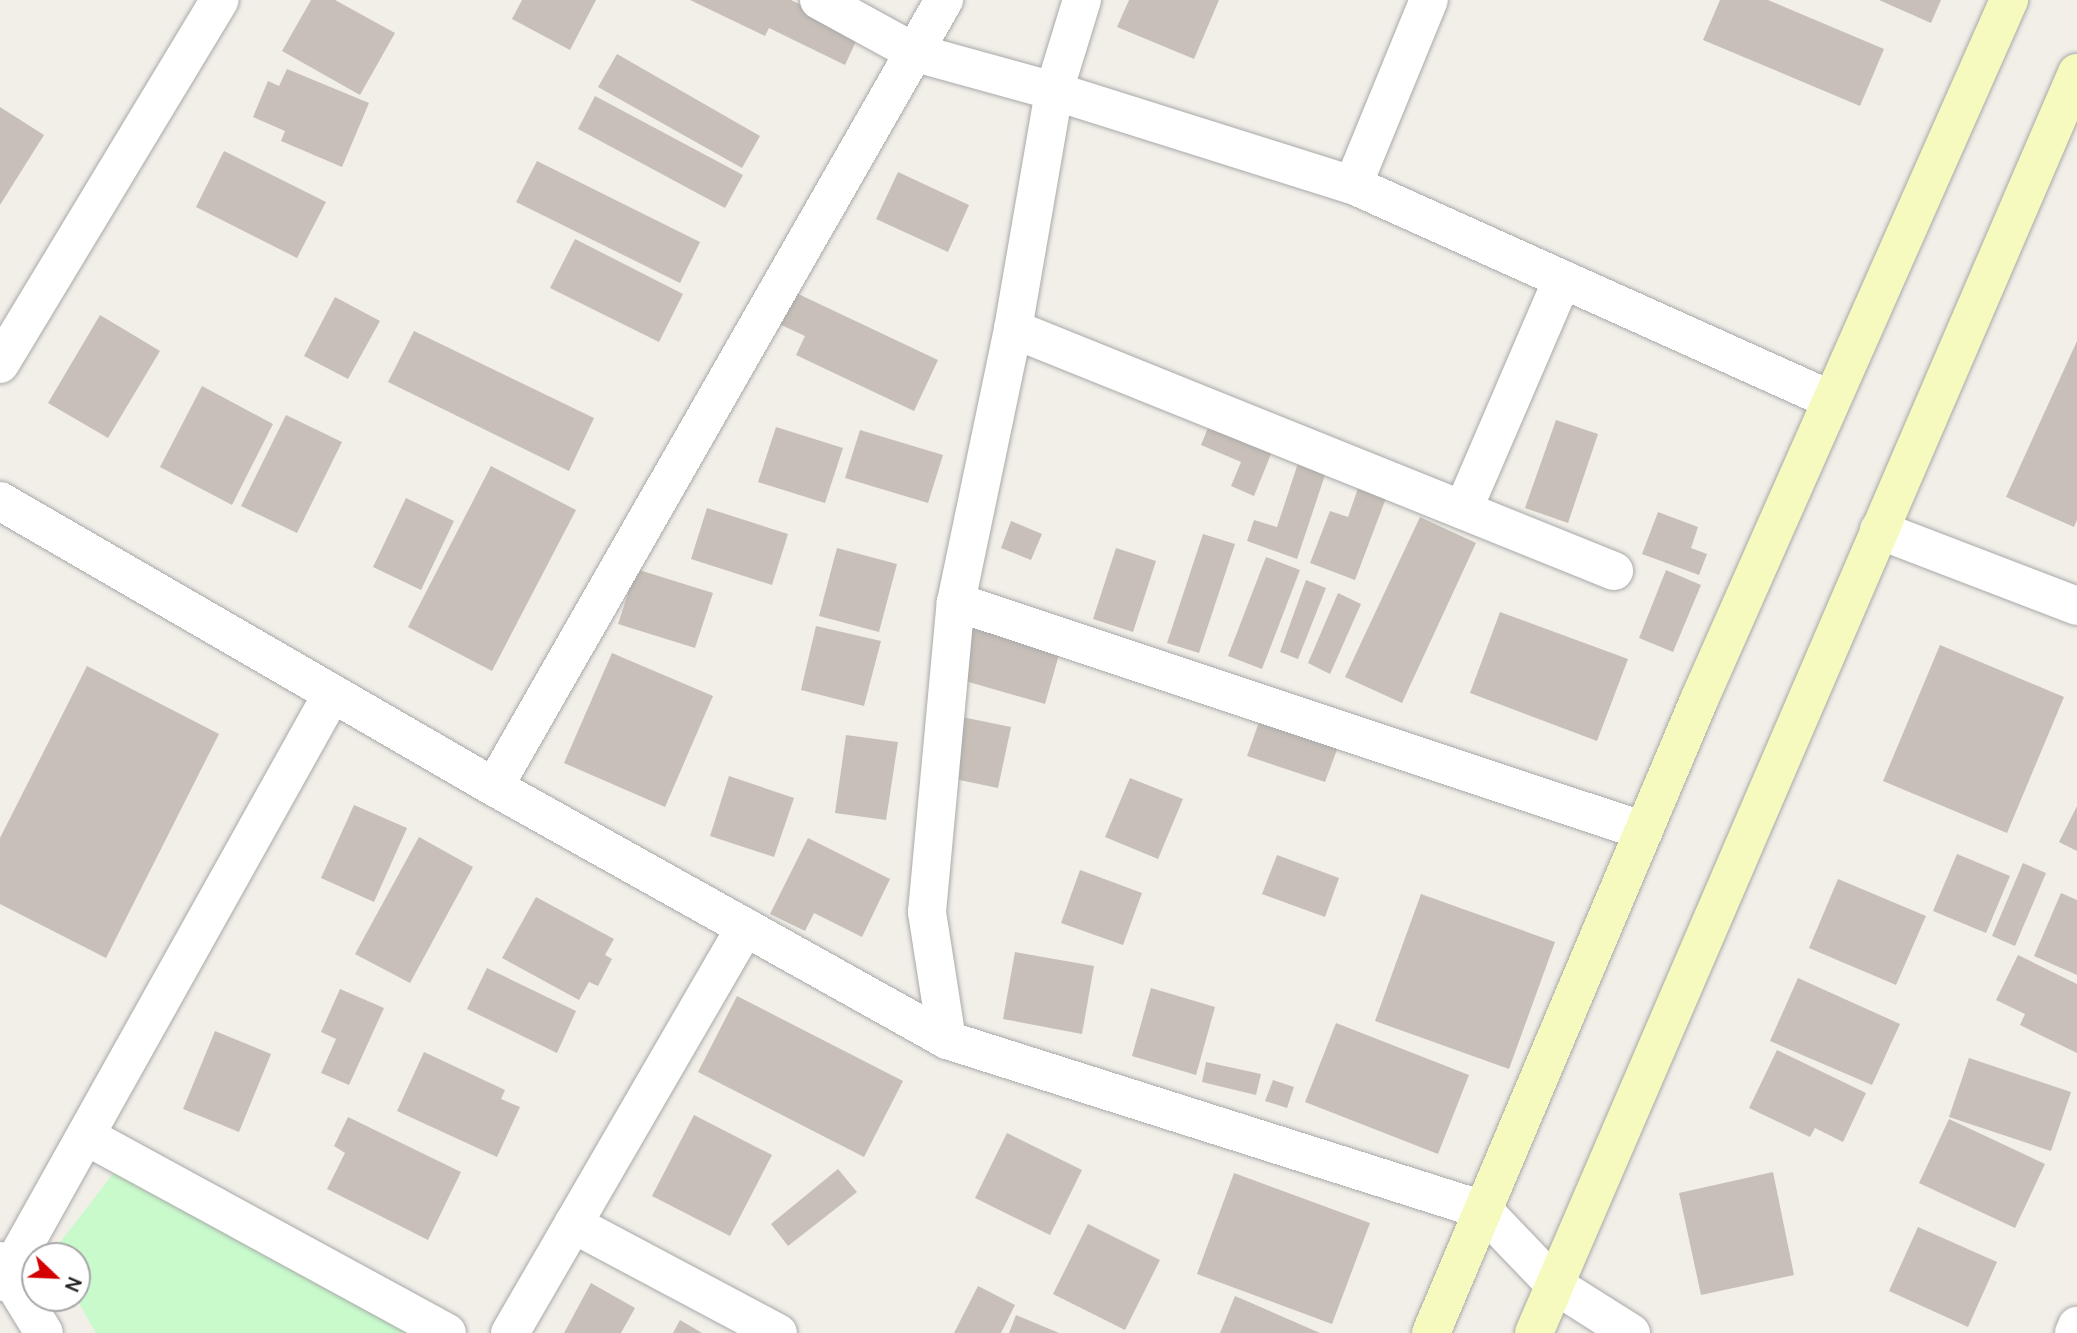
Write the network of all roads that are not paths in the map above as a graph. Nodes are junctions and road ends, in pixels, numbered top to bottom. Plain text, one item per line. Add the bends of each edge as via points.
1 (220, 0) edge
2 (819, 0) edge
3 (944, 0) edge
4 (1082, 0) edge
5 (1429, 0) edge
6 (2008, 0) edge
7 (916, 53) junction
8 (2077, 73) edge
9 (1054, 91) junction
10 (1353, 185) junction
11 (1562, 280) junction
12 (1013, 329) junction
13 (0, 364) edge
14 (1831, 400) junction
15 (0, 501) edge
16 (1463, 510) junction
17 (1879, 530) junction
18 (1614, 571) dead end
19 (956, 602) junction
20 (2077, 606) edge
21 (332, 694) junction
22 (494, 787) junction
23 (1644, 831) junction
24 (744, 927) junction
25 (947, 1040) junction
26 (86, 1136) junction
27 (1483, 1210) junction
28 (573, 1224) junction
29 (3, 1273) edge
30 (1555, 1285) junction
31 (2077, 1326) edge
32 (44, 1333) edge
33 (447, 1333) edge
34 (510, 1333) edge
35 (778, 1333) edge
36 (1431, 1333) edge
37 (1534, 1333) edge
38 (1632, 1333) edge
39 (2074, 1333) edge

1 - 13 street
2 - 7 street
3 - 7 street
4 - 9 street
5 - 10 street
6 - 14 street
7 - 9 street
7 - 22 street
8 - 17 street
9 - 10 street
9 - 12 street
10 - 11 street
11 - 14 street
11 - 16 street
12 - 16 street
12 - 19 street
14 - 23 street
15 - 21 street
16 - 18 street
17 - 20 street
17 - 30 street
19 - 23 street
19 - 25 street via 927,912
21 - 22 street
21 - 26 street
22 - 24 street
23 - 27 street
24 - 25 street
24 - 28 street
25 - 27 street
26 - 29 street
26 - 33 street
27 - 30 street
27 - 36 street
28 - 34 street
28 - 35 street
29 - 32 street
30 - 37 street
30 - 38 street
31 - 39 street

